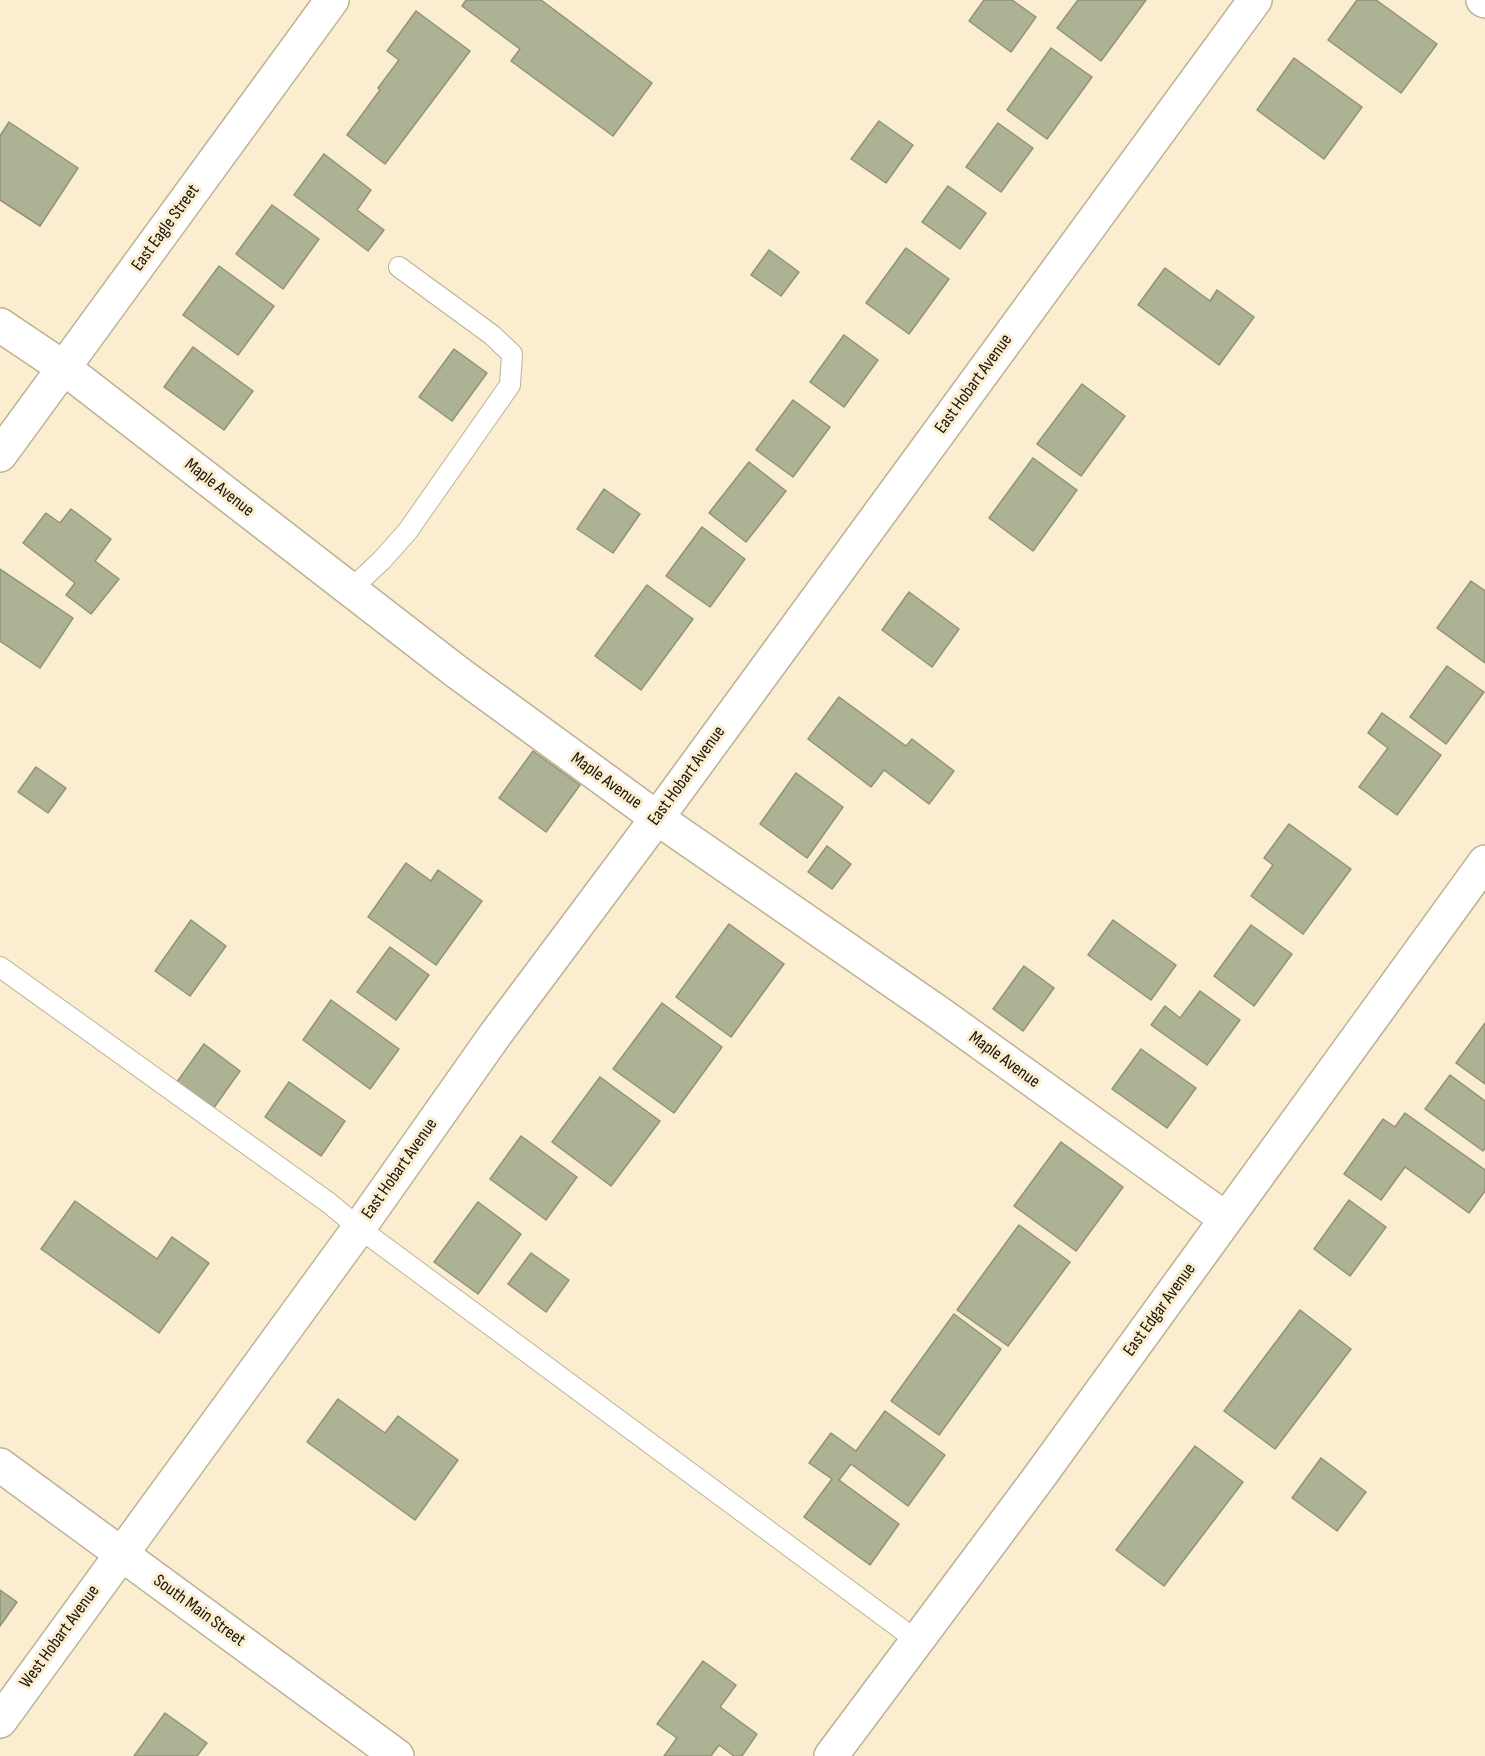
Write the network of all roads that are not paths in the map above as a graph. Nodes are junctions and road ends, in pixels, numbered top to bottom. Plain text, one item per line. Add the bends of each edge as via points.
1 (332, 0) edge
2 (1255, 0) edge
3 (399, 267) dead end
4 (0, 325) edge
5 (64, 368) junction
6 (0, 455) edge
7 (351, 589) junction
8 (657, 818) junction
9 (1485, 862) edge
10 (0, 967) edge
11 (1226, 1219) junction
12 (359, 1228) junction
13 (0, 1465) edge
14 (120, 1554) junction
15 (916, 1640) junction
16 (0, 1721) edge
17 (397, 1756) edge
18 (831, 1756) edge

1 - 5 street, East Eagle Street
2 - 8 street, East Hobart Avenue
3 - 7 lane via 512,354 510,385 407,532
4 - 5 street, Maple Avenue
5 - 6 street, East Eagle Street
5 - 7 street, Maple Avenue
7 - 8 street, Maple Avenue
8 - 11 street, Maple Avenue via 929,1006
8 - 12 street, East Hobart Avenue via 495,1035
9 - 11 street, East Edgar Avenue
10 - 12 lane
11 - 15 street, East Edgar Avenue
12 - 14 street, East Hobart Avenue
12 - 15 lane
13 - 14 street, South Main Street
14 - 16 street, West Hobart Avenue
14 - 17 street, South Main Street
15 - 18 street, East Edgar Avenue

